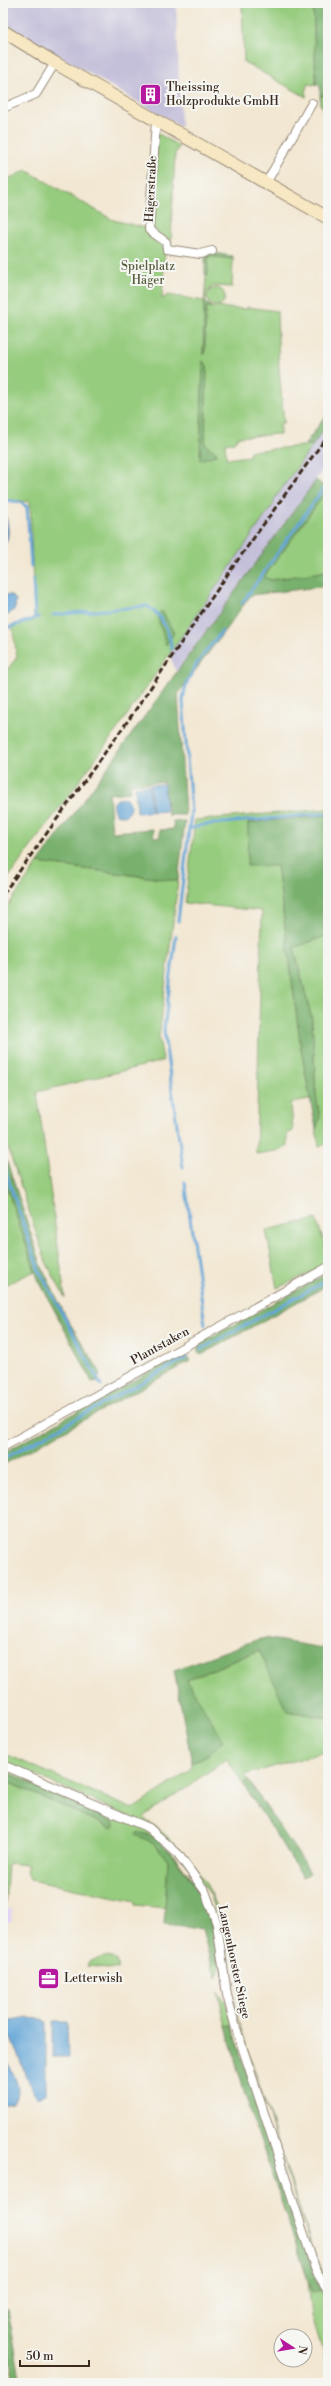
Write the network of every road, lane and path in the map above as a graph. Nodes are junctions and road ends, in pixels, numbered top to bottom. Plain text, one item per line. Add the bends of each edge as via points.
1 (3, 31) edge
2 (55, 63) junction
3 (312, 103) dead end
4 (3, 108) edge
5 (156, 121) junction
6 (266, 183) junction
7 (328, 218) edge
8 (212, 251) dead end
9 (328, 1267) edge
10 (3, 1447) edge
11 (3, 1765) edge
12 (328, 2290) edge

1 - 2 main road
2 - 4 street via 36,94
2 - 5 main road
3 - 6 street
5 - 6 main road
5 - 8 street, Hägerstraße via 149,230 166,242 167,249 200,254
6 - 7 main road
9 - 10 street, Plantstaken
11 - 12 street, Langenhorster Stiege via 153,1831 178,1854 205,1891 217,1924 230,2006 255,2090 316,2271

